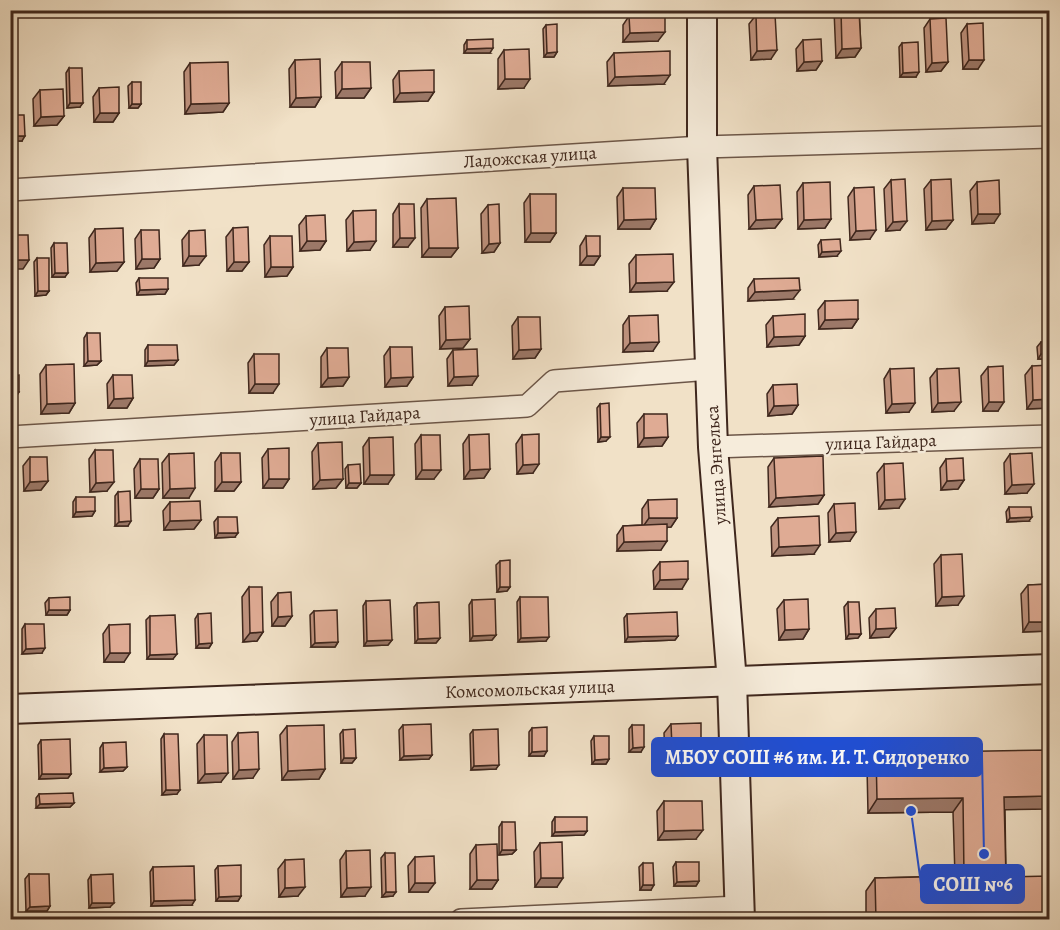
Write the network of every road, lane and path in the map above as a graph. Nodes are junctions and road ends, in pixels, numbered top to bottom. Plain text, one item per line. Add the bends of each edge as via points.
1 (702, 10) edge
2 (1050, 137) edge
3 (702, 147) junction
4 (10, 190) edge
5 (710, 369) junction
6 (1050, 436) edge
7 (10, 437) edge
8 (713, 447) junction
9 (1050, 669) edge
10 (732, 682) junction
11 (10, 709) edge
12 (739, 913) edge
13 (461, 920) edge

1 - 3 street, улица Энгельса
2 - 3 street, Ладожская улица
3 - 4 street, Ладожская улица
3 - 5 street, улица Энгельса
5 - 7 street, улица Гайдара via 554,381 527,406
5 - 8 street, улица Энгельса
6 - 8 street, улица Гайдара
8 - 10 street, улица Энгельса
9 - 10 street, Комсомольская улица
10 - 11 street, Комсомольская улица
10 - 12 street, улица Энгельса
12 - 13 street

